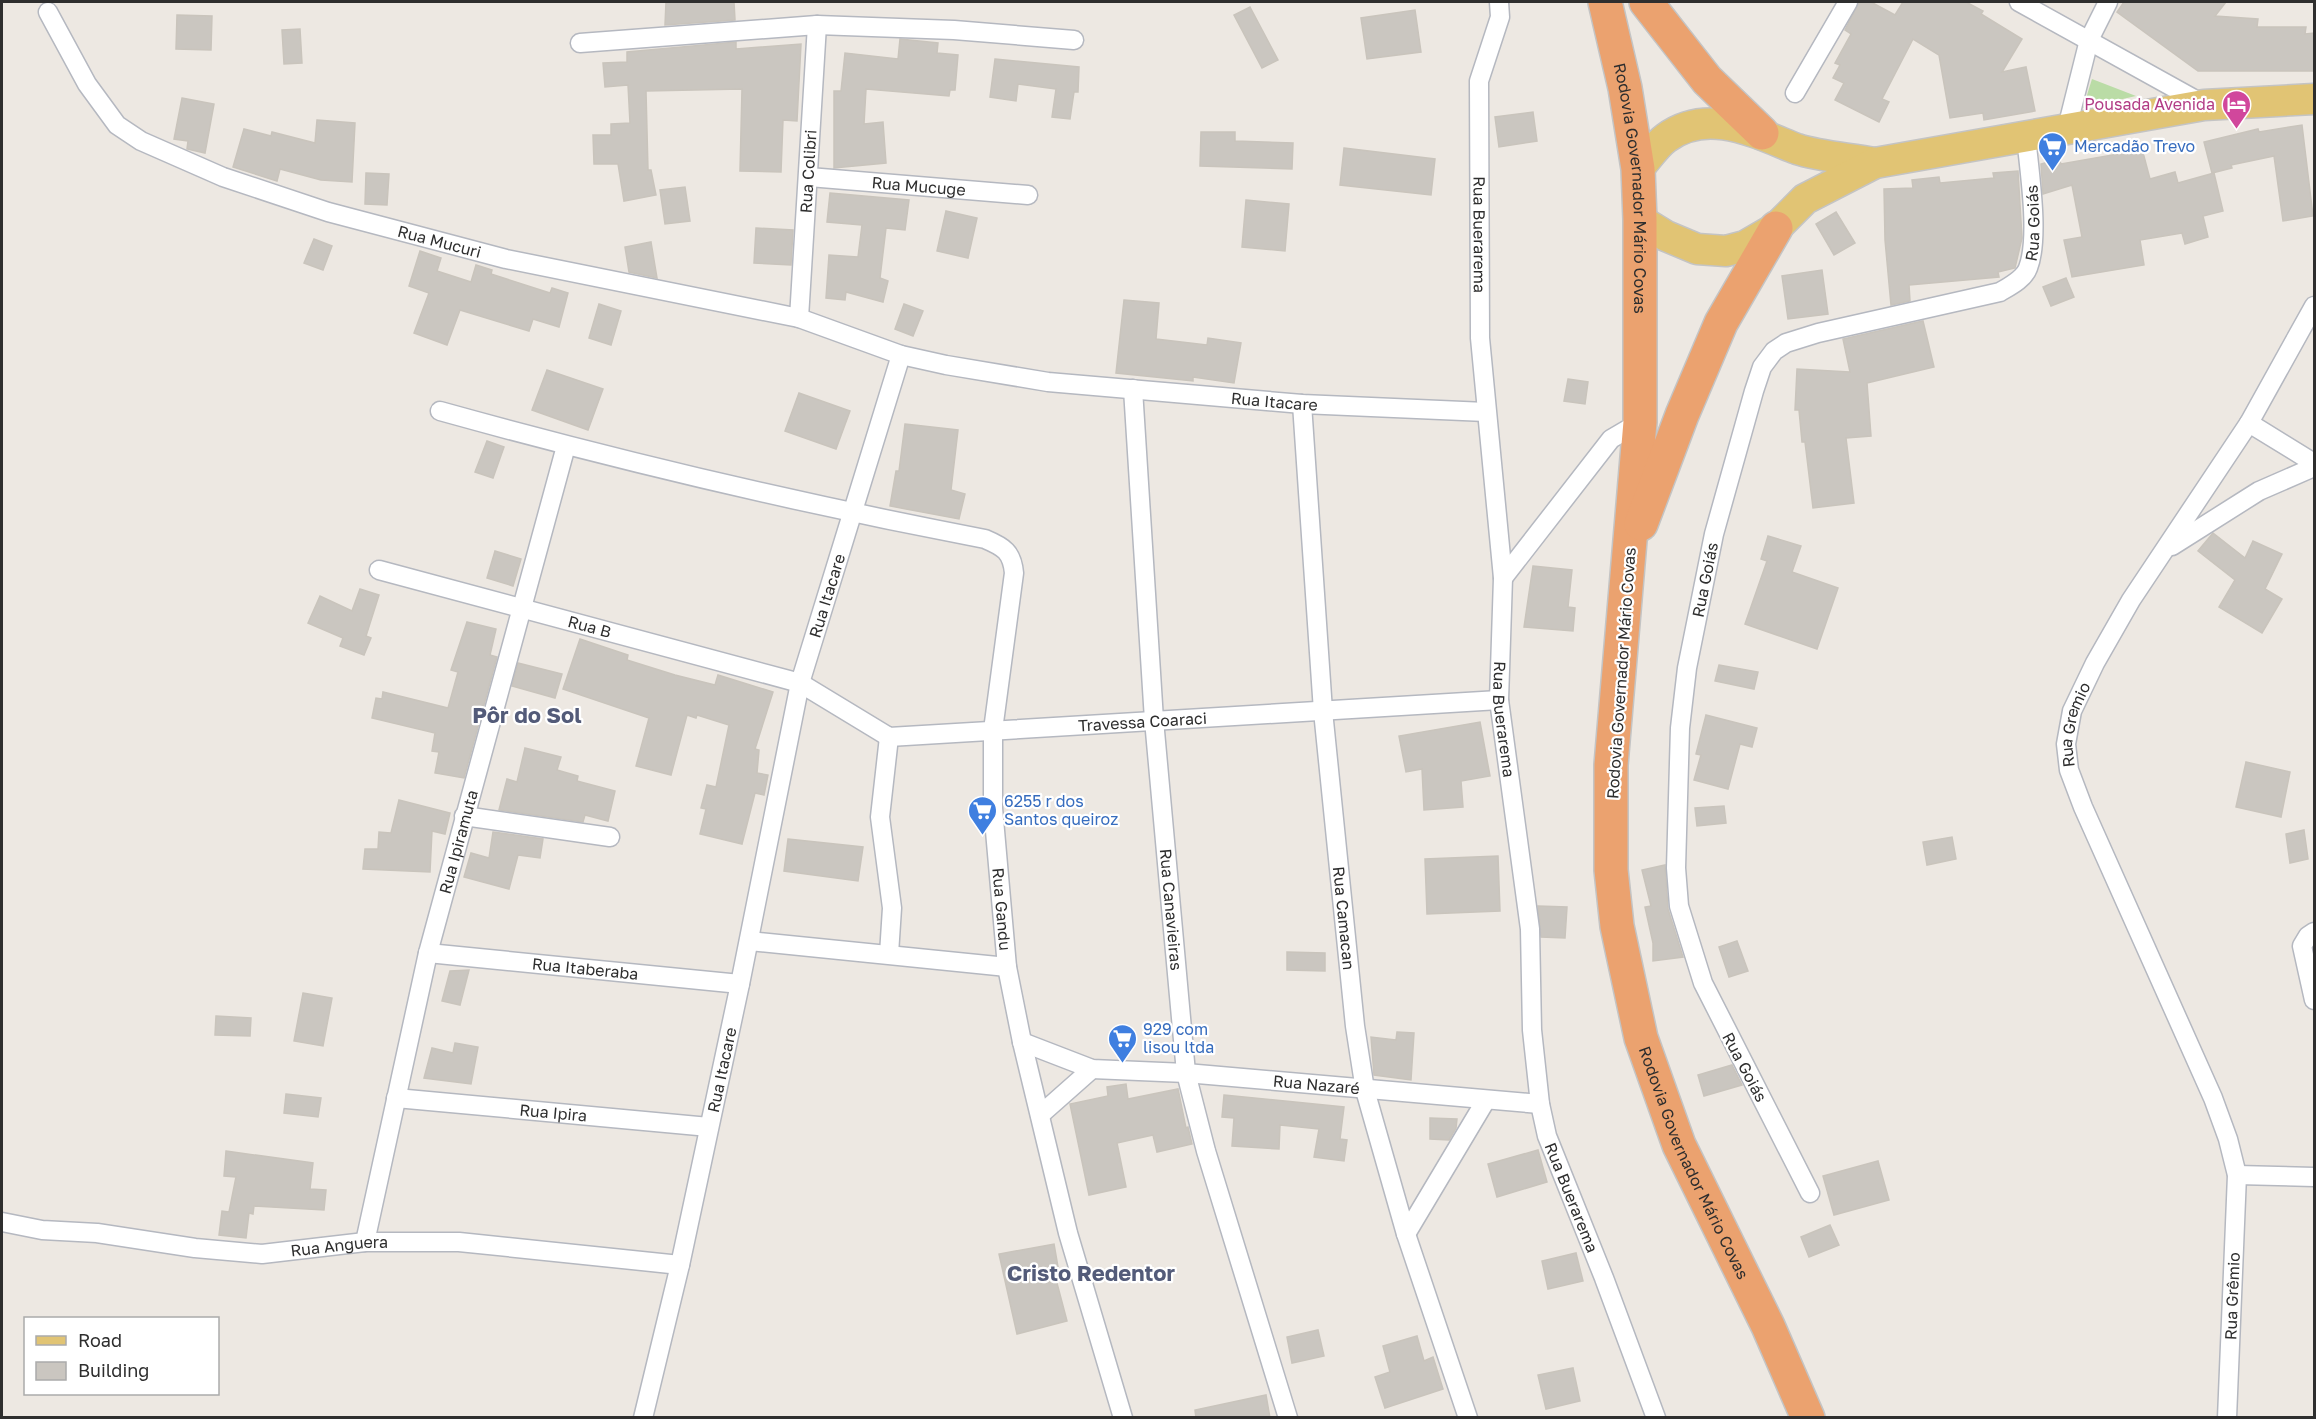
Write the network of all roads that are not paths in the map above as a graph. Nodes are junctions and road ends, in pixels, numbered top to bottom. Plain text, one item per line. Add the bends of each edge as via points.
1 (1499, 2) edge
2 (1605, 2) edge
3 (1646, 2) edge
4 (1848, 2) edge
5 (2019, 2) edge
6 (2108, 2) edge
7 (48, 12) dead end
8 (817, 25) junction
9 (1074, 40) dead end
10 (2089, 40) junction
11 (580, 42) dead end
12 (1795, 93) dead end
13 (2314, 99) edge
14 (2204, 105) junction
15 (2067, 128) junction
16 (1762, 133) junction
17 (2026, 136) junction
18 (1800, 149) junction
19 (1875, 163) junction
20 (1638, 169) junction
21 (809, 177) junction
22 (1028, 195) dead end
23 (1805, 199) junction
24 (1640, 220) junction
25 (1776, 228) junction
26 (2314, 306) edge
27 (799, 318) junction
28 (901, 355) junction
29 (1133, 389) junction
30 (1302, 404) junction
31 (440, 411) dead end
32 (1486, 412) junction
33 (1640, 422) junction
34 (2249, 423) junction
35 (566, 446) junction
36 (2314, 465) edge
37 (852, 514) junction
38 (1630, 548) junction
39 (2166, 551) junction
40 (379, 570) dead end
41 (1503, 578) junction
42 (523, 610) junction
43 (800, 683) junction
44 (1499, 700) junction
45 (1323, 711) junction
46 (1154, 720) junction
47 (993, 730) junction
48 (889, 737) junction
49 (464, 816) junction
50 (610, 837) dead end
51 (2314, 932) edge
52 (749, 941) junction
53 (428, 953) junction
54 (889, 954) junction
55 (1007, 967) junction
56 (741, 984) junction
57 (2314, 1000) edge
58 (1022, 1042) junction
59 (1092, 1069) junction
60 (1186, 1072) junction
61 (1365, 1090) junction
62 (396, 1098) junction
63 (1486, 1100) junction
64 (1540, 1104) junction
65 (1040, 1115) junction
66 (709, 1127) junction
67 (2237, 1175) junction
68 (2314, 1177) edge
69 (1810, 1193) dead end
70 (2, 1222) edge
71 (1406, 1234) junction
72 (365, 1242) junction
73 (680, 1265) junction
74 (643, 1418) edge
75 (1123, 1418) edge
76 (1288, 1418) edge
77 (1468, 1418) edge
78 (1656, 1418) edge
79 (1808, 1418) edge
80 (2227, 1418) edge

1 - 32 street, Rua Buerarema via 1500,17 1479,81 1480,338
2 - 20 highway, Rodovia Governador Mário Covas
3 - 16 highway via 1707,80
4 - 12 street
5 - 10 street
6 - 10 street
7 - 27 street, Rua Mucuri via 87,84 117,125 141,141 223,177 328,212 506,258
8 - 9 street
8 - 11 street
8 - 21 street, Rua Colibri
10 - 14 street
10 - 15 street
13 - 14 main road
14 - 15 main road
15 - 17 main road
16 - 18 main road
16 - 20 main road via 1722,123 1695,125 1666,138
17 - 19 main road
17 - 69 street, Rua Goiás via 2032,239 2028,270 2000,292 1818,333 1774,351 1762,367 1754,391 1714,534 1687,668 1680,728 1676,868 1679,906 1702,983
18 - 19 main road
18 - 23 main road via 1808,175
19 - 23 main road
20 - 24 highway, Rodovia Governador Mário Covas
21 - 22 street, Rua Mucuge
21 - 27 street, Rua Colibri
23 - 25 main road
24 - 25 main road via 1697,249 1726,251 1745,246
24 - 33 highway, Rodovia Governador Mário Covas
25 - 38 highway via 1721,323
26 - 34 street, Rua Gremio
27 - 28 street, Rua Mucuri
28 - 29 street, Rua Itacare via 1048,382
28 - 37 street, Rua Itacare
29 - 30 street, Rua Itacare
29 - 46 street, Rua Canavieiras
30 - 32 street, Rua Itacare
30 - 45 street, Rua Camacan
31 - 35 street
32 - 41 street, Rua Buerarema
33 - 38 highway, Rodovia Governador Mário Covas
33 - 41 street via 1611,440
34 - 36 street
34 - 39 street, Rua Gremio
35 - 37 street
35 - 42 street, Rua Ipiramuta
36 - 39 street via 2259,491
37 - 43 street, Rua Itacare
37 - 47 street, Rua Gandu via 986,539 1009,552 1014,573
38 - 79 highway, Rodovia Governador Mário Covas via 1611,808 1611,870 1626,977 1641,1038 1679,1145 1768,1326
39 - 67 street, Rua Gremio via 2131,600 2095,663 2072,711 2066,744 2069,770 2083,807 2213,1098
40 - 42 street, Rua B
41 - 44 street, Rua Buerarema
42 - 43 street, Rua B
42 - 49 street, Rua Ipiramuta
43 - 48 street
43 - 52 street, Rua Itacare
44 - 45 street, Travessa Coaraci
44 - 64 street, Rua Buerarema via 1530,930 1532,1030
45 - 46 street, Travessa Coaraci
45 - 61 street, Rua Camacan
46 - 47 street, Travessa Coaraci
46 - 60 street, Rua Canavieiras
47 - 48 street, Travessa Coaraci
47 - 55 street, Rua Gandu via 993,808
48 - 54 street via 880,817 892,908
49 - 50 street
49 - 53 street, Rua Ipiramuta
51 - 57 street via 2302,946
52 - 54 street
52 - 56 street, Rua Itacare
53 - 56 street, Rua Itaberaba
53 - 62 street, Rua Ipiramuta
54 - 55 street
55 - 58 street, Rua Gandu
56 - 66 street, Rua Itacare
58 - 59 street, Rua Nazaré
58 - 65 street, Rua Gandu
59 - 60 street, Rua Nazaré
59 - 65 street
60 - 61 street, Rua Nazaré
60 - 76 street, Rua Canavieiras via 1206,1151
61 - 63 street, Rua Nazaré
61 - 71 street, Rua Camacan
62 - 66 street, Rua Ipira
62 - 72 street, Rua Ipiramuta
63 - 64 street, Rua Nazaré
63 - 71 street
64 - 78 street, Rua Buerarema via 1547,1136
65 - 75 street, Rua Gandu via 1068,1233
66 - 73 street, Rua Itacare
67 - 68 street
67 - 80 street, Rua Grêmio
70 - 72 street, Rua Anguera via 42,1230 262,1254
71 - 77 street, Rua Camacan
72 - 73 street, Rua Anguera via 459,1242
73 - 74 street, Rua Itacare

